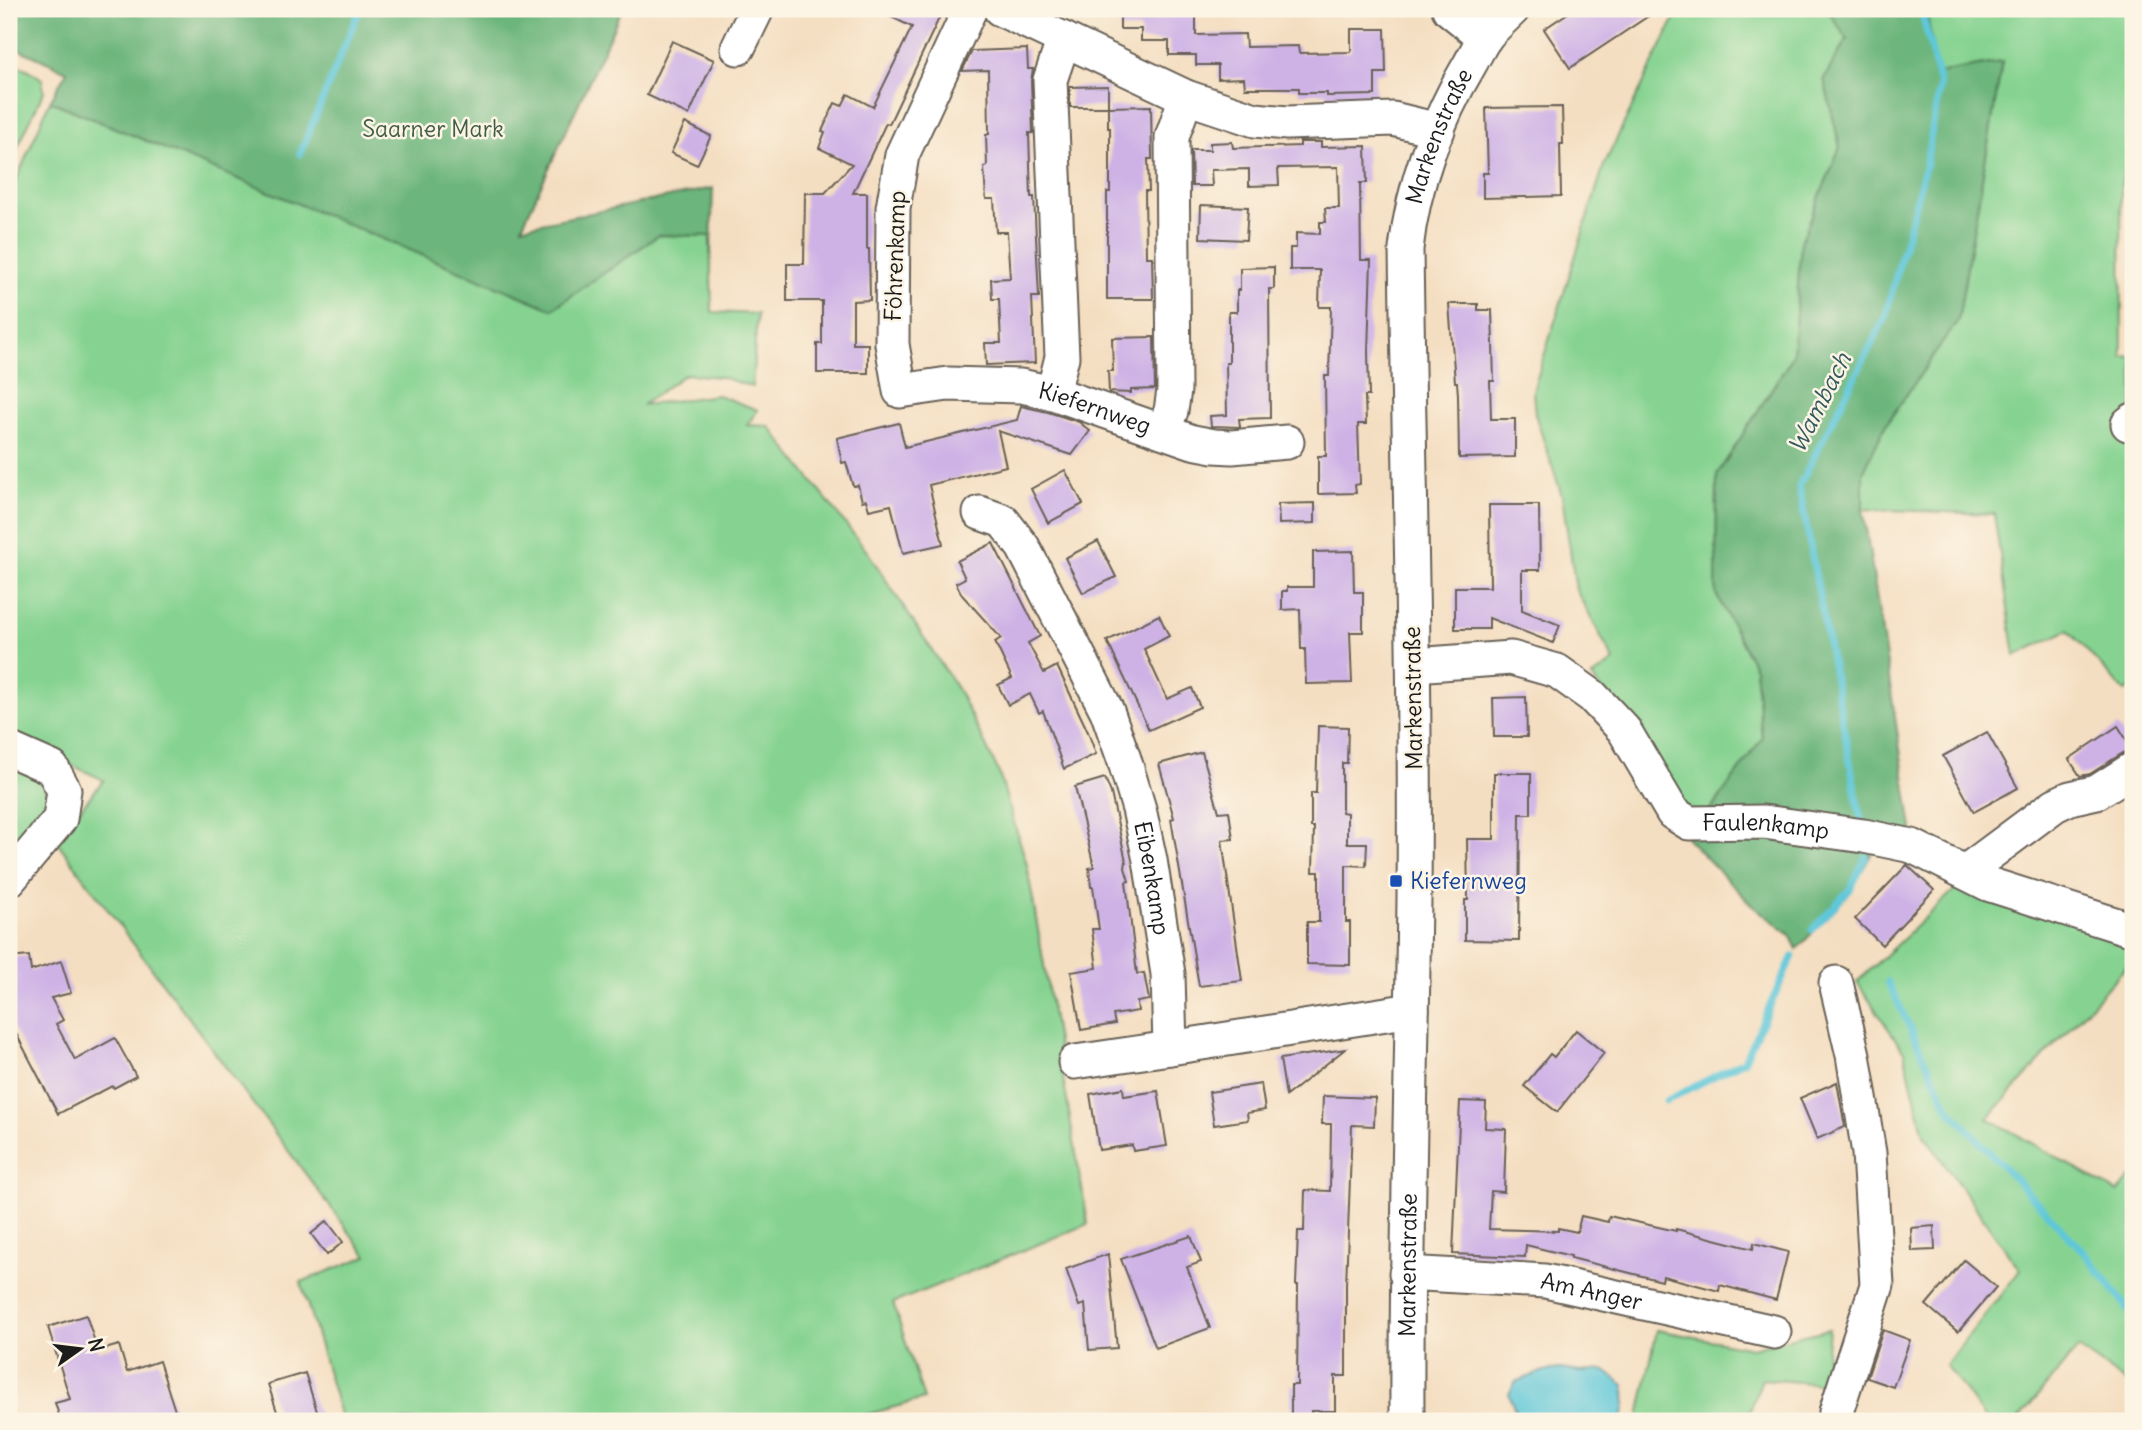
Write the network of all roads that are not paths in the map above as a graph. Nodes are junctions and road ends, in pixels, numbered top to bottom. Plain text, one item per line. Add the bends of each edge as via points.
1 (757, 9) edge
2 (970, 9) edge
3 (1000, 9) edge
4 (1449, 9) edge
5 (1513, 9) edge
6 (1485, 37) junction
7 (1064, 39) junction
8 (738, 48) dead end
9 (1186, 97) junction
10 (1438, 130) junction
11 (900, 391) joint
12 (1053, 393) junction
13 (1163, 431) junction
14 (1287, 442) dead end
15 (980, 513) dead end
16 (1414, 665) junction
17 (9, 749) edge
18 (2133, 769) edge
19 (1965, 872) junction
20 (9, 880) edge
21 (2133, 930) edge
22 (1836, 984) dead end
23 (1412, 1010) junction
24 (1170, 1048) junction
25 (1075, 1062) dead end
26 (1406, 1273) junction
27 (1774, 1332) dead end
28 (1407, 1421) edge
29 (1835, 1421) edge

1 - 8 street
2 - 11 street, Föhrenkamp via 902,155 892,208 892,344
3 - 7 street
4 - 6 street
5 - 6 street, Markenstraße
6 - 10 street, Markenstraße
7 - 9 street
7 - 12 street via 1050,80 1062,357
9 - 10 street via 1255,120 1393,119
9 - 13 street via 1172,137 1174,390
10 - 16 street, Markenstraße via 1416,192 1406,249
11 - 12 street, Kiefernweg via 948,384 1021,386
12 - 13 street, Kiefernweg
13 - 14 street, Kiefernweg via 1214,446
15 - 24 street, Eibenkamp via 1003,521 1024,547 1107,711 1139,808 1150,860 1168,974
16 - 19 street, Faulenkamp via 1511,658 1557,671 1592,696 1624,730 1672,813 1689,823 1763,822 1864,835 1912,846
16 - 23 street, Markenstraße
17 - 20 street via 52,768 64,790 60,819
18 - 19 street via 2097,792 2056,805
19 - 21 street, Faulenkamp via 1988,884
22 - 29 street via 1869,1153 1877,1285
23 - 24 street
23 - 26 street, Markenstraße
24 - 25 street
26 - 27 street, Am Anger via 1545,1281
26 - 28 street, Markenstraße

